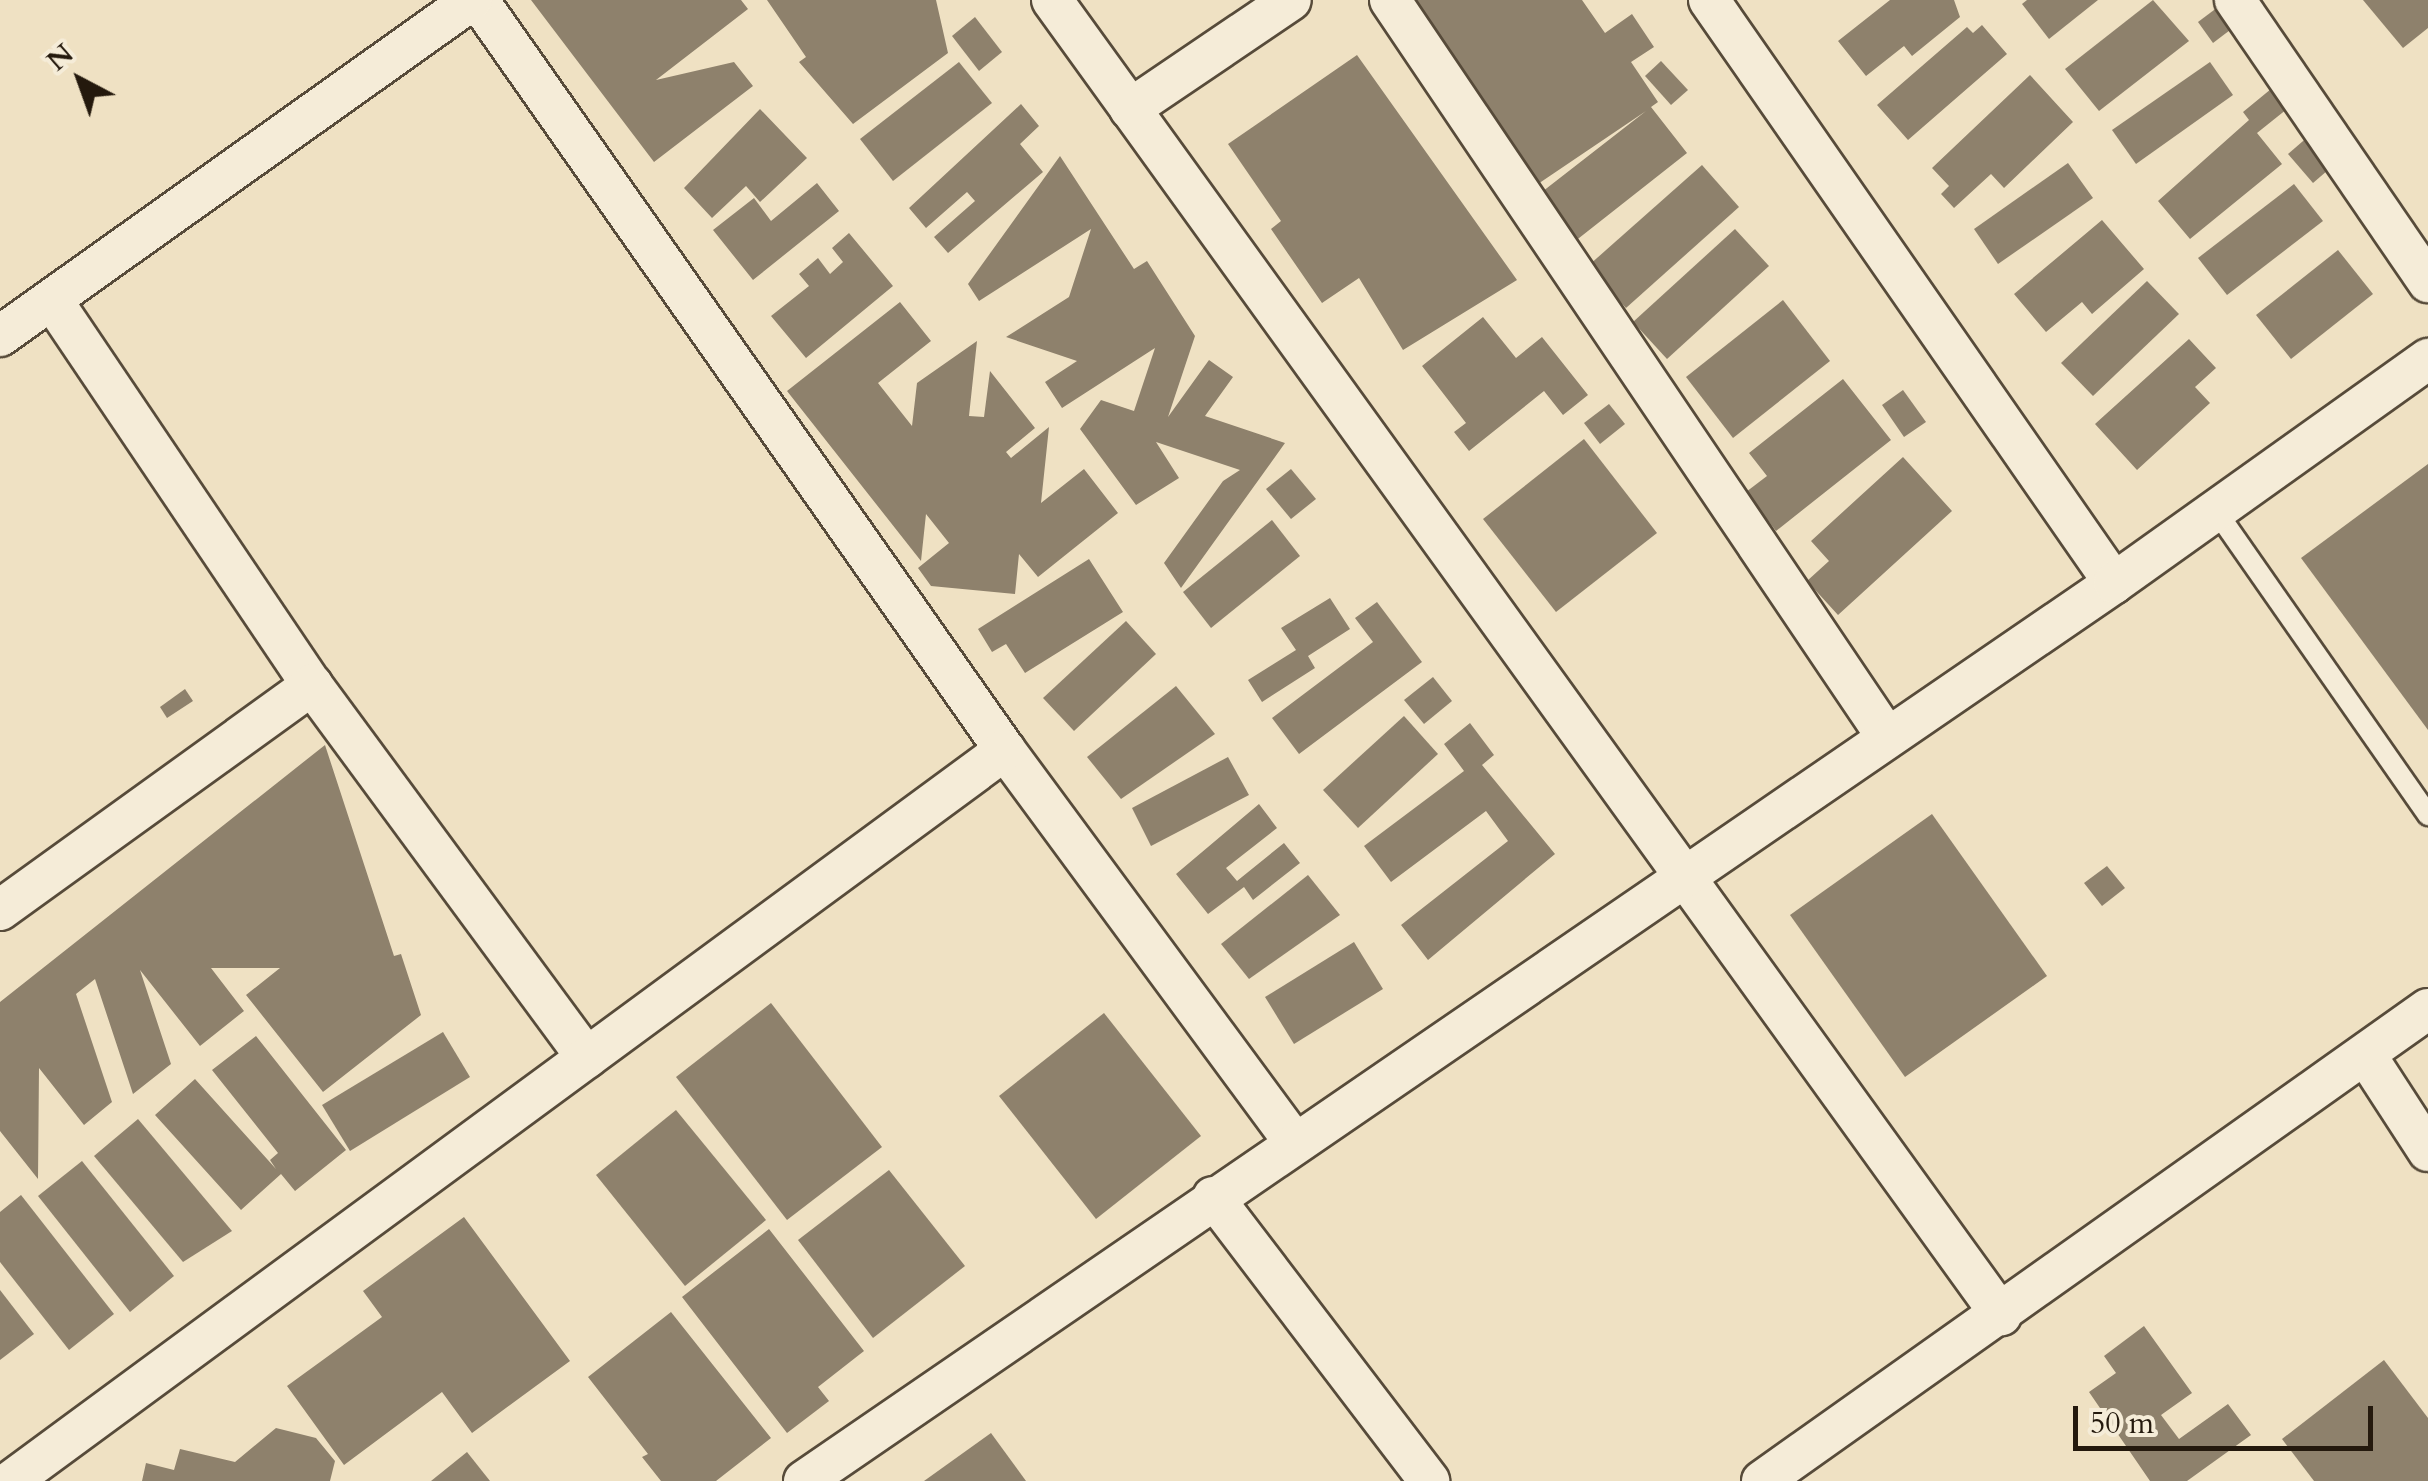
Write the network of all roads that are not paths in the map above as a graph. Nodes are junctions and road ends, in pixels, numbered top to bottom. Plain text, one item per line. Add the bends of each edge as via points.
1 (475, 0) edge
2 (1052, 0) edge
3 (1291, 0) edge
4 (1390, 0) edge
5 (1709, 0) edge
6 (2235, 0) edge
7 (1130, 108) junction
8 (2428, 282) edge
9 (52, 300) junction
10 (0, 336) edge
11 (2428, 359) edge
12 (2216, 511) junction
13 (2114, 584) junction
14 (312, 686) junction
15 (1887, 737) junction
16 (1005, 750) junction
17 (2428, 815) edge
18 (1680, 878) junction
19 (0, 910) edge
20 (2428, 1009) edge
21 (2366, 1057) junction
22 (587, 1058) junction
23 (1293, 1141) junction
24 (2428, 1150) edge
25 (1213, 1197) junction
26 (2001, 1315) junction
27 (10, 1468) edge
28 (804, 1481) edge
29 (1429, 1481) edge
30 (1762, 1481) edge

1 - 9 street
1 - 16 street
2 - 7 street
3 - 7 street
4 - 15 street
5 - 13 street
6 - 8 street
7 - 18 street
9 - 10 street
9 - 14 street
11 - 12 street
12 - 13 street
12 - 17 lane
13 - 15 street
14 - 19 street
14 - 22 street
15 - 18 street
16 - 22 street
16 - 23 street
18 - 23 street
18 - 26 street
20 - 21 street
21 - 24 street
21 - 26 street
22 - 27 street
23 - 25 street
25 - 28 street
25 - 29 street
26 - 30 street

